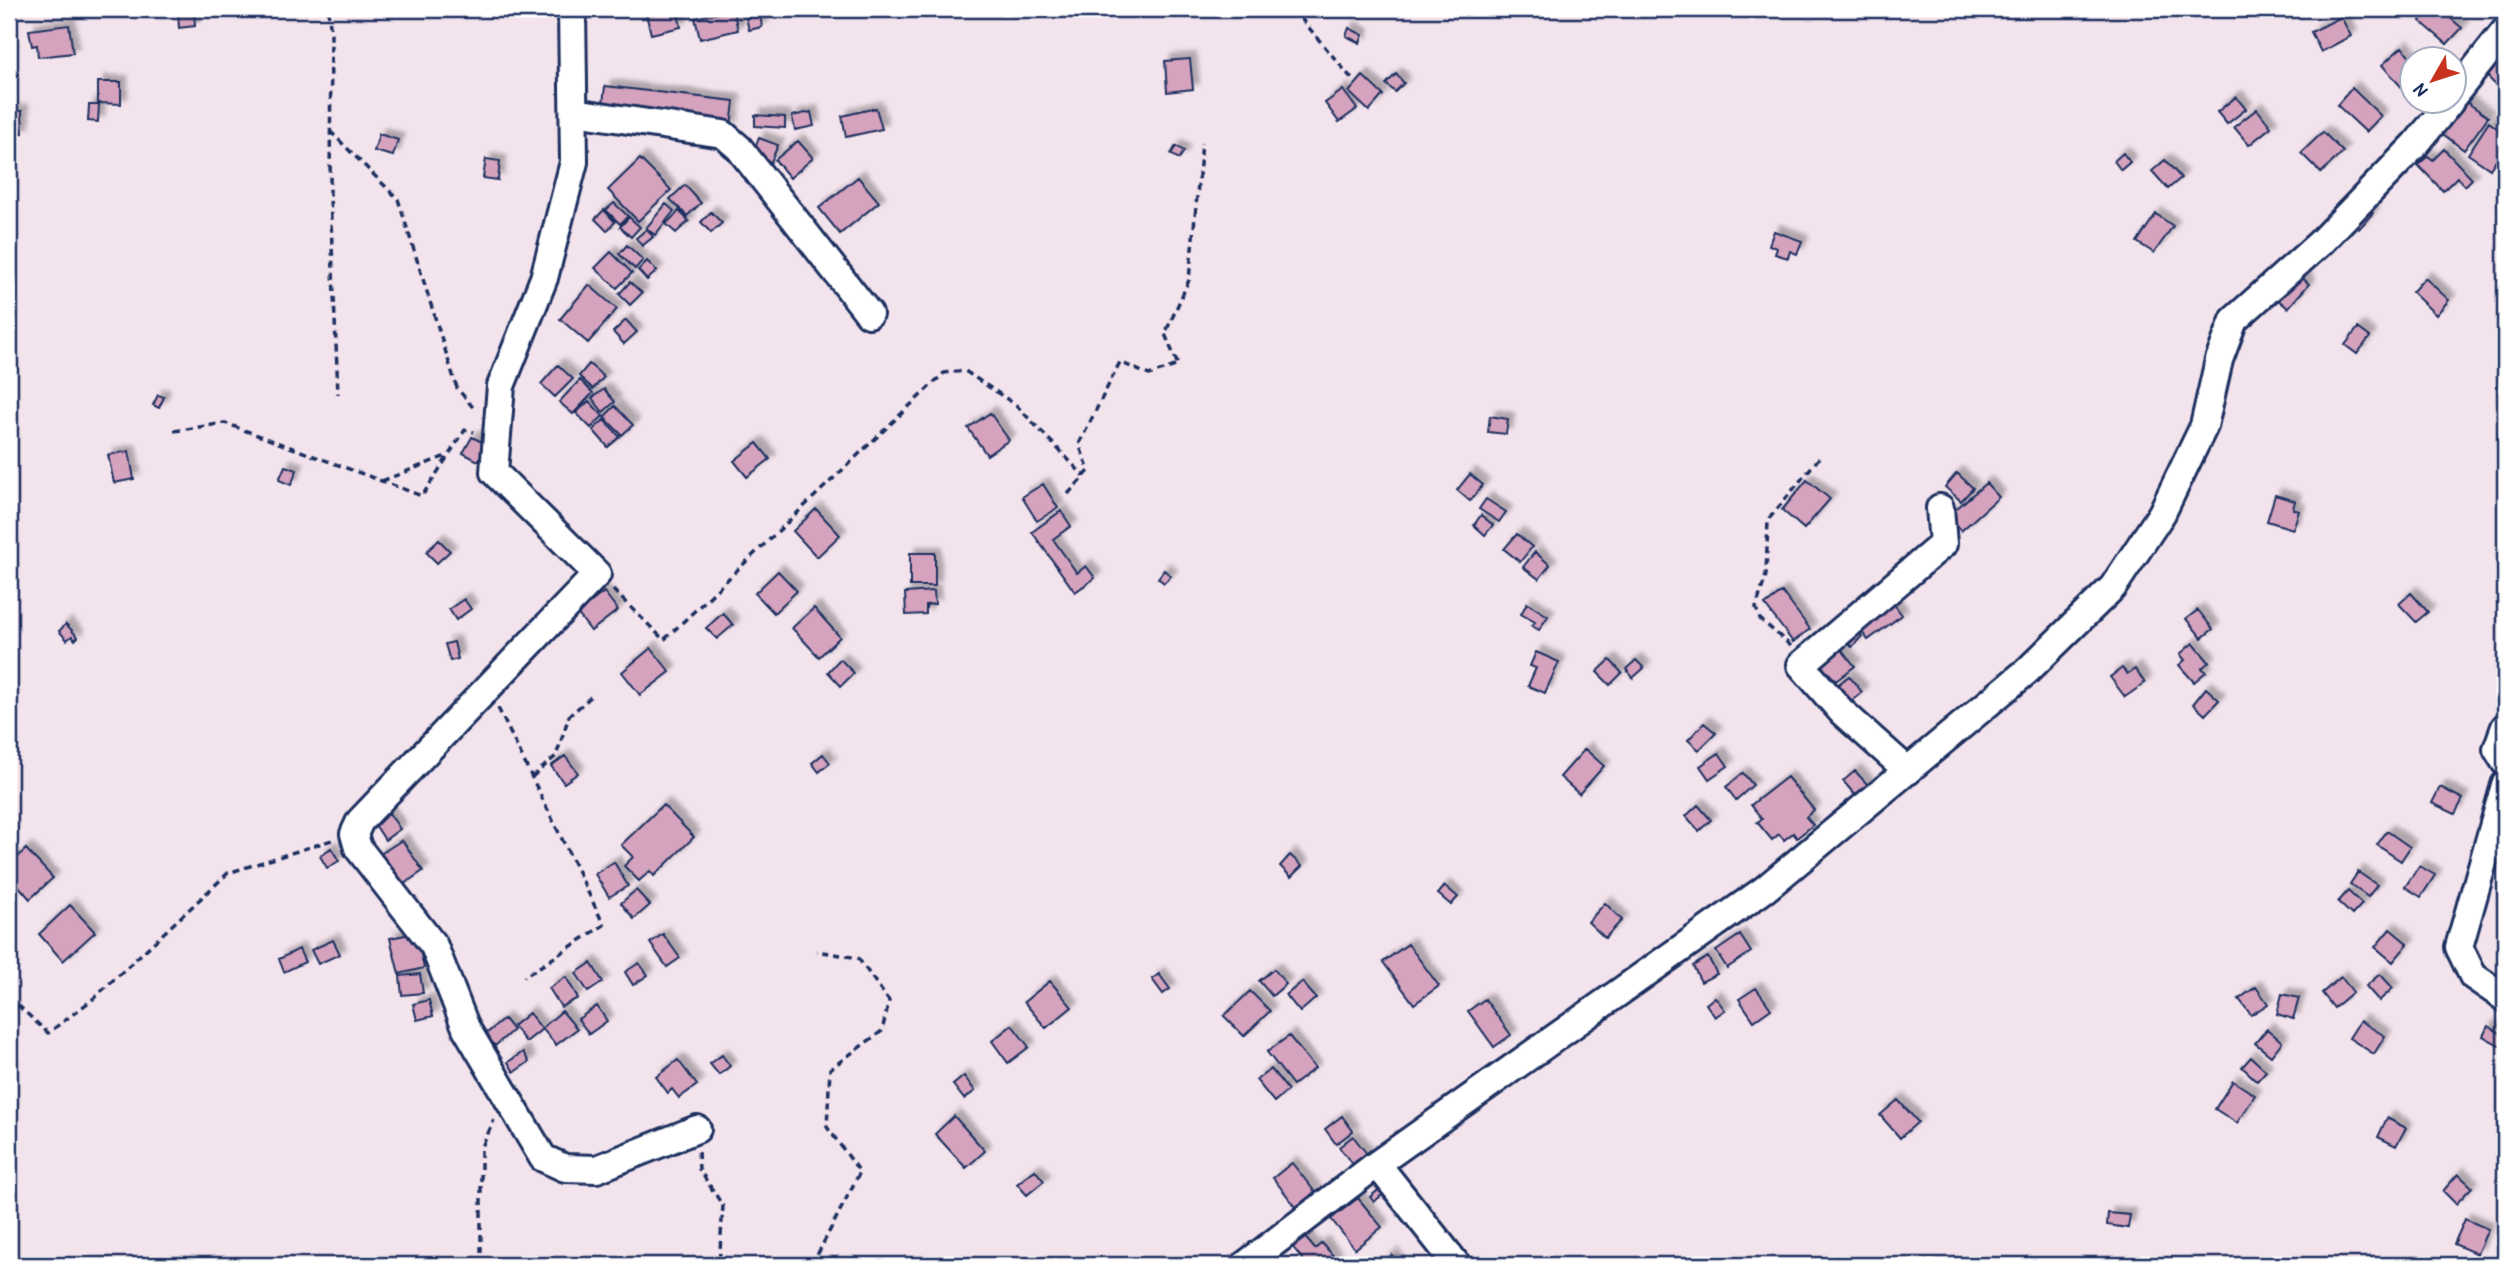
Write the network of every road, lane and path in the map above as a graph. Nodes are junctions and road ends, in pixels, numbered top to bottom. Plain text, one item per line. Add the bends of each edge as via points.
1 (328, 9) edge
2 (572, 9) edge
3 (1293, 9) edge
4 (2505, 31) edge
5 (2468, 78) edge
6 (1352, 79) dead end
7 (573, 112) junction
8 (2439, 116) edge
9 (330, 131) junction
10 (1202, 144) dead end
11 (869, 314) dead end
12 (338, 394) dead end
13 (174, 430) dead end
14 (497, 437) junction
15 (448, 455) junction
16 (1819, 458) dead end
17 (1084, 476) junction
18 (382, 481) junction
19 (1068, 494) dead end
20 (1940, 508) dead end
21 (597, 574) junction
22 (1801, 666) junction
23 (488, 687) junction
24 (594, 694) dead end
25 (2505, 727) edge
26 (2505, 762) edge
27 (1908, 771) junction
28 (532, 777) junction
29 (2505, 785) edge
30 (354, 834) junction
31 (817, 951) dead end
32 (524, 977) dead end
33 (9, 997) edge
34 (2505, 998) edge
35 (505, 1094) junction
36 (697, 1129) joint
37 (1377, 1164) junction
38 (481, 1265) edge
39 (719, 1265) edge
40 (811, 1265) edge
41 (1244, 1265) edge
42 (1457, 1265) edge

1 - 9 path
2 - 7 street
3 - 6 path
4 - 5 street
7 - 11 street via 723,134 739,148
7 - 14 street via 574,162 544,278 501,386
8 - 27 street via 2320,243 2234,320 2219,359 2204,426 2162,513 2113,587 2028,671
9 - 12 path
9 - 14 path via 398,199 457,388
10 - 17 path via 1189,280 1165,334 1178,365 1149,374 1120,362 1079,444 1089,471
13 - 18 path via 225,423
14 - 15 path via 464,430
14 - 21 street via 494,472
15 - 18 path
15 - 18 path via 422,496
16 - 22 path via 1768,520 1766,575 1756,608 1760,619 1797,650
17 - 19 path
17 - 21 path via 1016,405 965,371 944,373 664,640
20 - 22 street via 1943,544
21 - 23 street
22 - 27 street via 1842,712
23 - 28 path
23 - 30 street via 360,821
24 - 28 path via 569,716 556,756
25 - 26 street via 2497,749
27 - 37 street via 1765,890
28 - 32 path via 604,925
29 - 34 street via 2459,947 2473,976
30 - 33 path via 228,873 93,999 48,1033
30 - 35 street via 358,848 435,946 466,1028
31 - 40 path via 858,957 889,1001 882,1031 830,1069 827,1127 860,1172
35 - 36 street via 543,1158 565,1168 597,1169
35 - 38 path via 481,1149
36 - 39 path via 699,1169 723,1206
37 - 41 street
37 - 42 street

